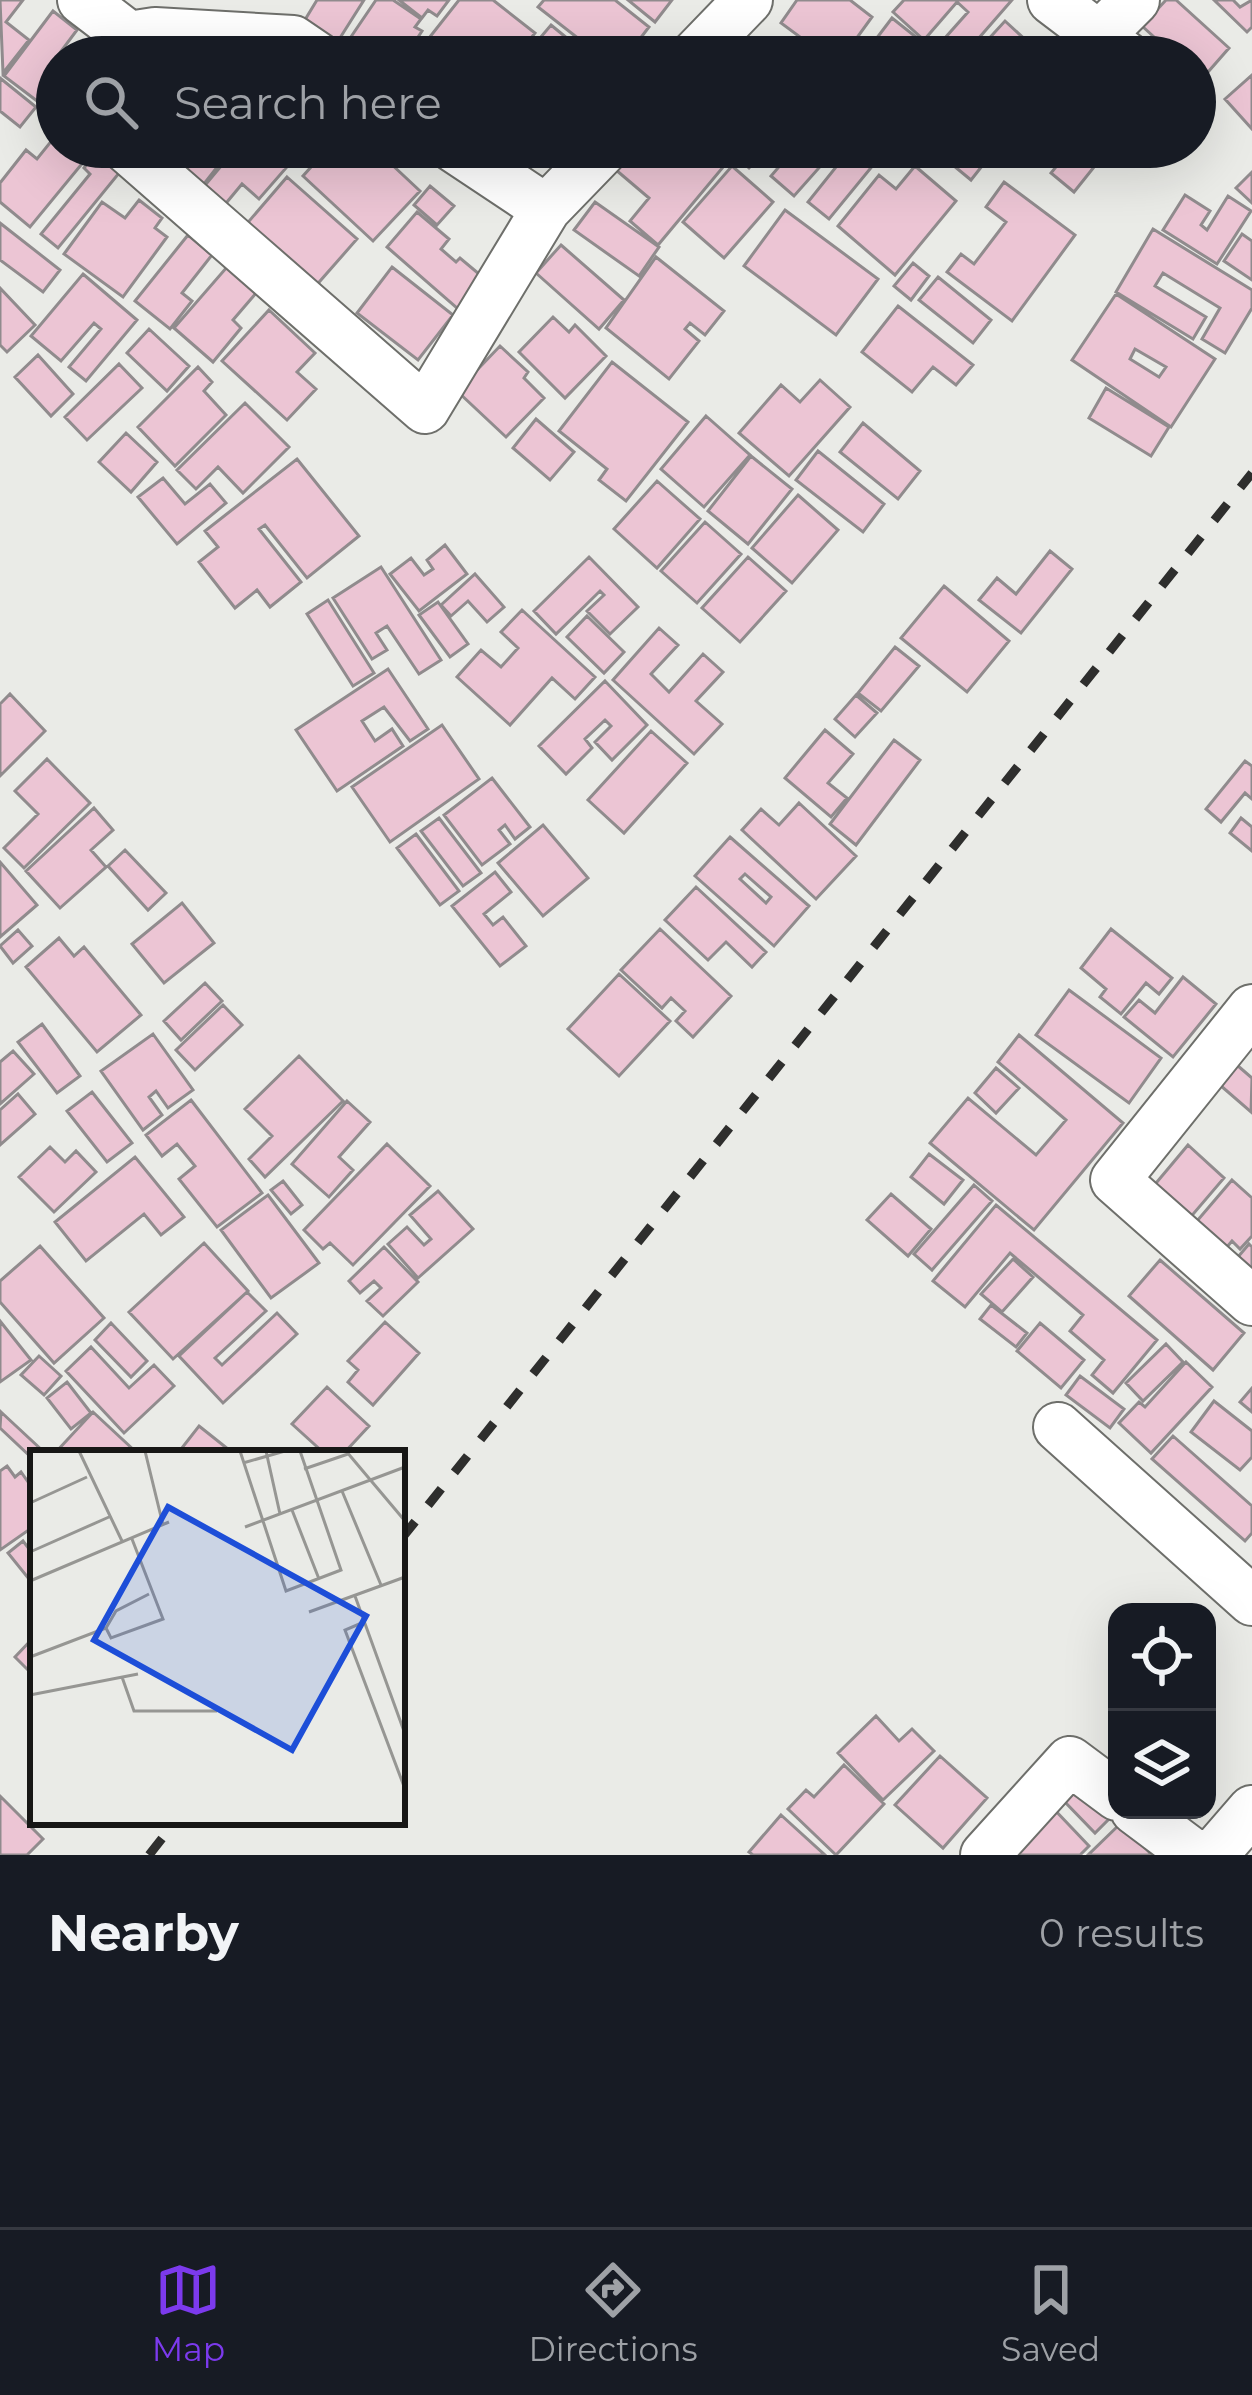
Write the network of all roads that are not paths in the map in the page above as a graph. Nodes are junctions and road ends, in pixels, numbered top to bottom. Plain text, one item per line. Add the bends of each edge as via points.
1 (82, 0) edge
2 (748, 0) edge
3 (1052, 0) edge
4 (1135, 0) edge
5 (113, 36) edge
6 (146, 36) edge
7 (224, 36) edge
8 (713, 36) edge
9 (1100, 36) edge
10 (1118, 36) edge
11 (149, 168) edge
12 (486, 168) edge
13 (586, 168) edge
14 (547, 209) junction
15 (1252, 1010) edge
16 (1252, 1301) edge
17 (1058, 1427) dead end
18 (1252, 1601) edge
19 (1108, 1789) edge
20 (1252, 1810) edge
21 (1147, 1819) edge
22 (985, 1855) edge
23 (1195, 1855) edge
24 (1213, 1855) edge

1 - 5 street
2 - 8 street
3 - 9 street
4 - 10 street
6 - 7 street
11 - 14 street via 425,409
12 - 14 street
13 - 14 street
15 - 16 street via 1115,1180
17 - 18 street
19 - 22 street via 1070,1761
20 - 24 street
21 - 23 street

